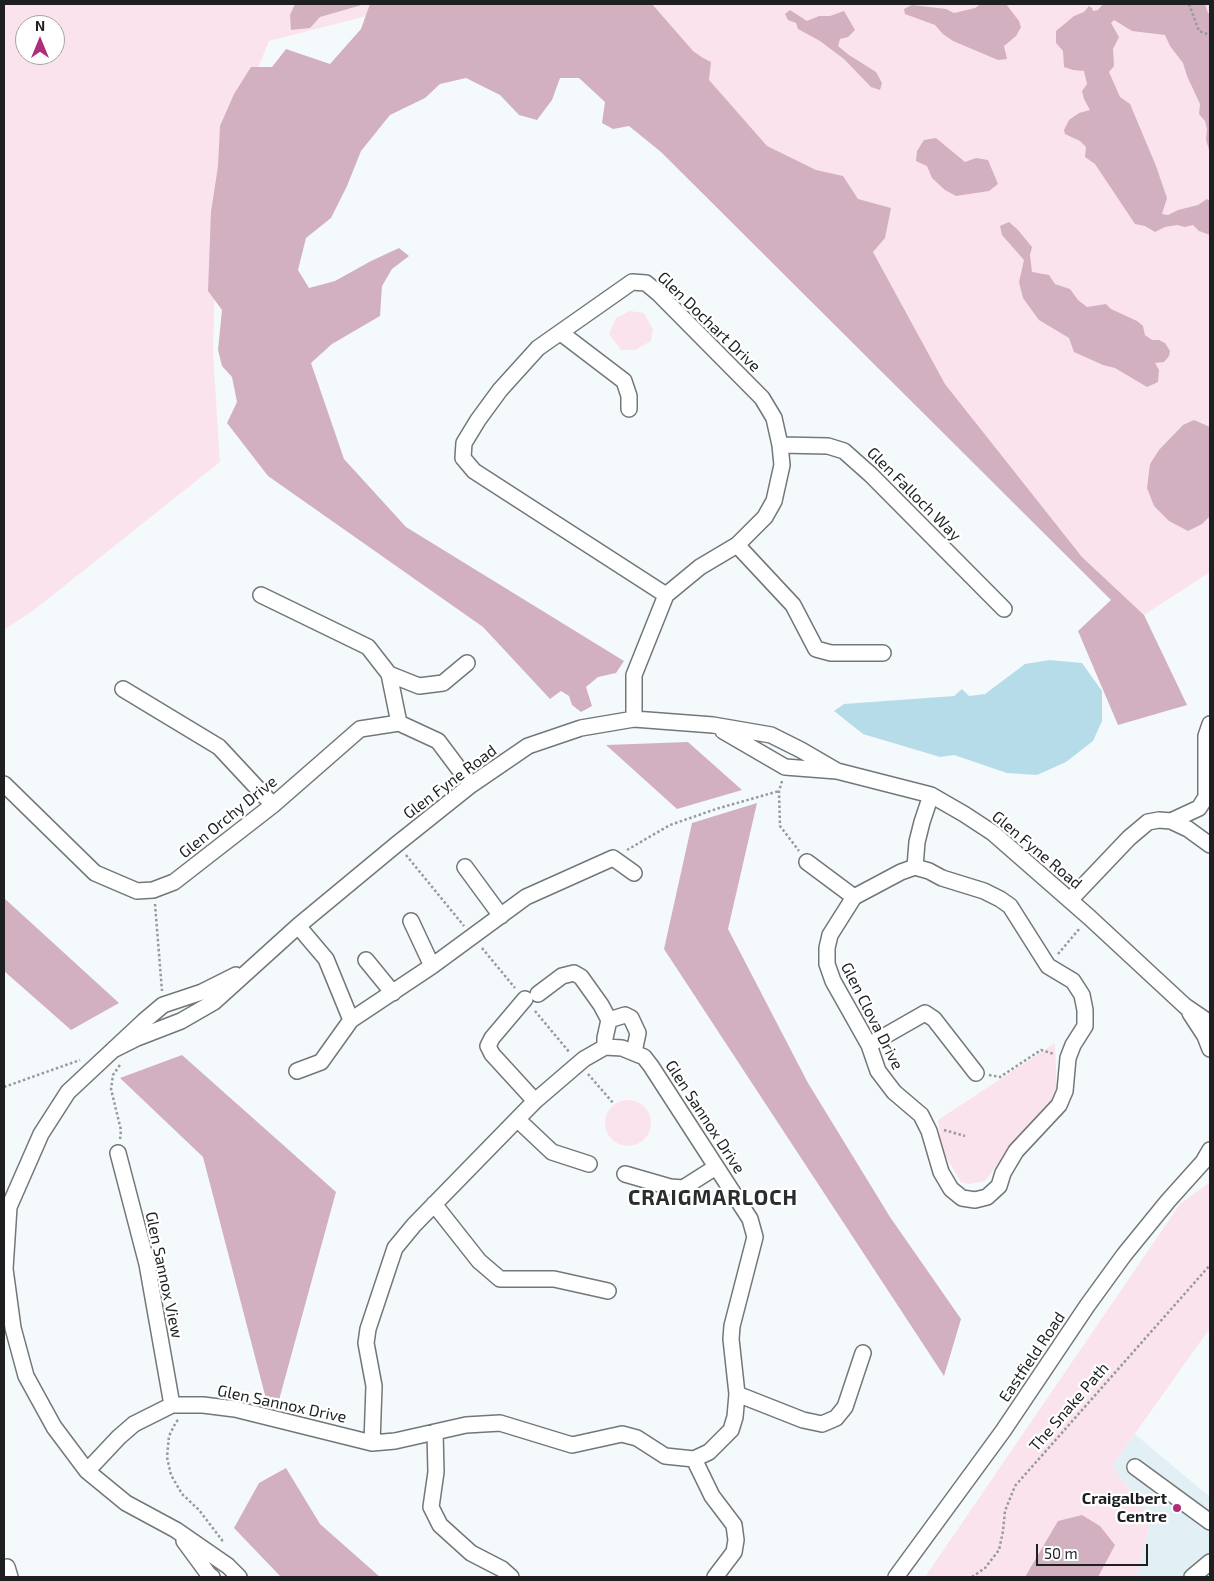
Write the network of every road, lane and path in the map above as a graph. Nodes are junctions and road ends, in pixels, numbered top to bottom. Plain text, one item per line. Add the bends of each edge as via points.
1 (1189, 4) edge
2 (1210, 35) edge
3 (561, 332) junction
4 (629, 409) dead end
5 (780, 445) junction
6 (737, 545) junction
7 (261, 595) dead end
8 (666, 595) junction
9 (1004, 609) dead end
10 (883, 654) dead end
11 (467, 664) dead end
12 (389, 674) junction
13 (123, 689) dead end
14 (634, 719) junction
15 (399, 723) junction
16 (1210, 724) edge
17 (713, 726) junction
18 (785, 767) junction
19 (836, 771) junction
20 (4, 784) edge
21 (471, 785) junction
22 (779, 791) junction
23 (931, 796) junction
24 (273, 805) junction
25 (1171, 821) junction
26 (398, 844) junction
27 (1210, 845) edge
28 (613, 858) junction
29 (806, 862) joint
30 (915, 867) junction
31 (466, 868) dead end
32 (634, 874) dead end
33 (153, 890) junction
34 (854, 897) junction
35 (1070, 900) junction
36 (501, 916) junction
37 (1089, 917) junction
38 (411, 922) dead end
39 (298, 926) junction
40 (472, 937) junction
41 (366, 960) dead end
42 (432, 966) junction
43 (1048, 966) junction
44 (249, 968) junction
45 (393, 994) junction
46 (532, 997) junction
47 (163, 1005) junction
48 (1186, 1006) junction
49 (351, 1020) junction
50 (609, 1020) junction
51 (1210, 1023) edge
52 (869, 1045) junction
53 (605, 1048) junction
54 (1210, 1049) edge
55 (634, 1052) junction
56 (118, 1055) junction
57 (86, 1058) dead end
58 (1068, 1058) junction
59 (579, 1063) junction
60 (297, 1072) dead end
61 (976, 1073) joint
62 (4, 1087) edge
63 (535, 1101) junction
64 (614, 1104) dead end
65 (518, 1120) junction
66 (118, 1153) joint
67 (1208, 1157) edge
68 (589, 1164) dead end
69 (716, 1167) junction
70 (626, 1174) dead end
71 (434, 1204) junction
72 (6, 1221) edge
73 (1210, 1265) edge
74 (608, 1291) dead end
75 (863, 1353) dead end
76 (737, 1394) junction
77 (172, 1405) junction
78 (182, 1418) dead end
79 (435, 1432) junction
80 (372, 1443) junction
81 (694, 1459) junction
82 (1135, 1467) dead end
83 (87, 1471) junction
84 (1210, 1522) edge
85 (176, 1530) junction
86 (1210, 1562) edge
87 (228, 1566) junction
88 (212, 1577) edge
89 (239, 1577) edge
90 (511, 1577) edge
91 (716, 1577) edge
92 (896, 1577) edge
93 (972, 1577) edge
94 (1192, 1577) edge

1 - 2 path via 1199,31
3 - 4 street via 624,381
3 - 5 street, Glen Dochart Drive via 632,282 646,283 762,398 774,418
3 - 8 street, Glen Dochart Drive via 538,348 500,390 464,443 463,458 474,471
5 - 6 street, Glen Dochart Drive via 782,464 774,501 765,516
5 - 9 street, Glen Falloch Way via 828,446 844,451
6 - 8 street, Glen Dochart Drive via 700,567
6 - 10 street via 793,605 816,649 831,654
7 - 12 street via 368,647
8 - 14 street, Glen Dochart Drive via 634,675
11 - 12 street via 443,683 419,686
12 - 15 street
13 - 24 street via 219,747
14 - 17 street, Glen Fyne Road
14 - 21 street, Glen Fyne Road via 581,728 528,746
15 - 21 street via 438,741
15 - 24 street, Glen Orchy Drive via 360,729
16 - 25 street via 1206,736 1206,797 1199,808
17 - 18 street, Glen Fyne Road
17 - 19 street, Glen Fyne Road via 771,736
18 - 19 street, Glen Fyne Road
18 - 22 path
19 - 23 street, Glen Fyne Road
20 - 33 street, Glen Orchy Drive via 95,874 138,892
21 - 26 street, Glen Fyne Road
22 - 28 path via 670,826
22 - 29 path via 780,826
23 - 30 street via 917,842
23 - 35 street, Glen Fyne Road via 993,833
24 - 33 street, Glen Orchy Drive via 174,882
25 - 27 street
25 - 35 street via 1148,822 1140,828
26 - 39 street, Glen Fyne Road
26 - 40 path
28 - 32 street
28 - 36 street via 526,898
29 - 34 street
30 - 34 street, Glen Clova Drive
30 - 43 street, Glen Clova Drive via 984,891 1010,906
31 - 36 street
33 - 47 path
34 - 52 street, Glen Clova Drive via 830,935 827,964 833,982
35 - 37 street, Glen Fyne Road
36 - 40 street
37 - 43 path
37 - 48 street, Glen Fyne Road
38 - 42 street
39 - 44 street, Glen Fyne Road
39 - 49 street via 326,959
40 - 42 street
40 - 46 path
41 - 45 street
42 - 45 street
43 - 58 street, Glen Clova Drive via 1073,982 1082,995 1086,1010 1085,1026
44 - 47 street, Glen Fyne Road via 202,992
44 - 56 street, Glen Fyne Road via 214,1002 181,1021 137,1038
45 - 49 street
46 - 50 street via 562,976 574,973 581,977
46 - 59 path
46 - 63 street via 488,1046
47 - 56 street, Glen Fyne Road via 144,1021
48 - 51 street, Glen Fyne Road
48 - 54 street, Glen Fyne Road
49 - 60 street via 321,1062
50 - 53 street
50 - 55 street via 625,1015 631,1018 638,1033
52 - 58 street, Glen Clova Drive via 883,1078 921,1116 950,1189 962,1198 975,1200 987,1198 999,1186 1016,1151 1059,1105 1065,1091
52 - 61 street via 925,1013 934,1019
53 - 55 street, Glen Sannox Drive
53 - 59 street, Glen Sannox Drive
55 - 69 street, Glen Sannox Drive via 652,1066
56 - 66 path via 111,1089 121,1130
56 - 72 street, Glen Fyne Road via 68,1092 41,1134
57 - 62 path
58 - 61 path via 1041,1050 1000,1077
59 - 63 street, Glen Sannox Drive
59 - 64 path
63 - 65 street, Glen Sannox Drive
65 - 68 street via 552,1152
65 - 71 street, Glen Sannox Drive
66 - 77 street, Glen Sannox View via 148,1264
67 - 92 street, Eastfield Road via 1124,1255 1003,1431
69 - 70 street via 683,1188 670,1188
69 - 76 street, Glen Sannox Drive via 750,1219 755,1237 732,1326
71 - 74 street via 478,1261 500,1279 554,1279
71 - 80 street, Glen Sannox Drive via 395,1248 368,1330 366,1343 374,1386
72 - 83 street, Glen Fyne Road via 5,1269 13,1328 26,1376 54,1427
73 - 93 path, The Snake Path via 1014,1486 1005,1511 999,1550 985,1568
75 - 76 street via 845,1407 836,1418 822,1424
76 - 81 street, Glen Sannox Drive via 731,1430 709,1452
77 - 80 street, Glen Sannox Drive via 235,1409
77 - 83 street, Glen Sannox Drive via 134,1424
78 - 87 path via 176,1422 169,1436 167,1458 171,1476 182,1494 222,1540
79 - 80 street, Glen Sannox Drive
79 - 81 street, Glen Sannox Drive via 466,1425 500,1423 572,1445 622,1434 637,1438 665,1456
79 - 90 street via 436,1472 431,1507 440,1526 471,1553
81 - 91 street via 712,1496 734,1525 734,1552
82 - 84 street
83 - 85 street, Glen Fyne Road via 126,1503
85 - 87 street, Glen Fyne Road
85 - 88 street, Glen Fyne Road
86 - 94 street
87 - 89 street, Glen Fyne Road

